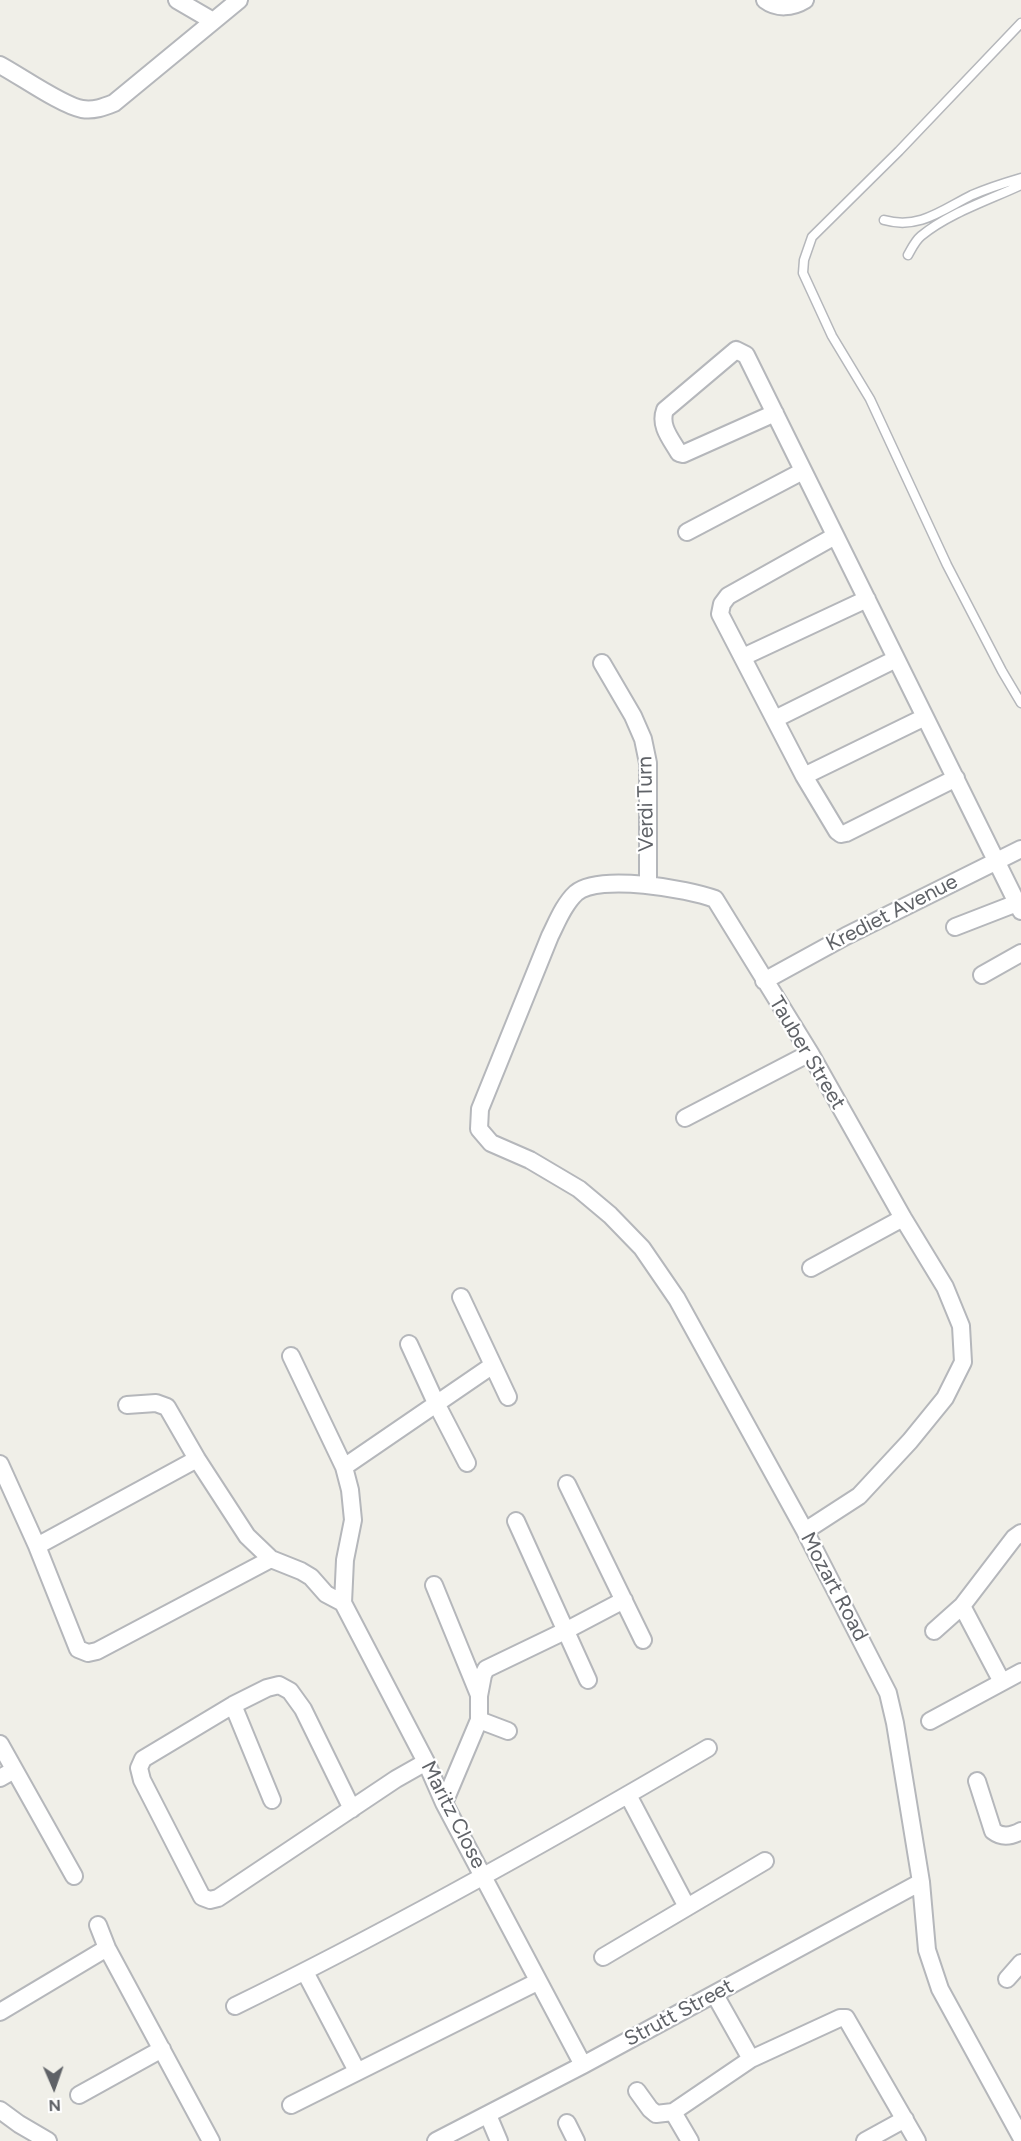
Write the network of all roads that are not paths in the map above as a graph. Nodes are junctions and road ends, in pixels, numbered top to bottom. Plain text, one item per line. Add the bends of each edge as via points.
1 (177, 0) edge
2 (239, 0) edge
3 (765, 0) edge
4 (805, 0) edge
5 (213, 21) junction
6 (1021, 23) edge
7 (0, 64) edge
8 (1021, 178) edge
9 (1021, 185) edge
10 (884, 220) dead end
11 (908, 255) dead end
12 (775, 413) junction
13 (803, 471) junction
14 (687, 532) dead end
15 (835, 536) junction
16 (867, 599) junction
17 (743, 657) junction
18 (896, 659) junction
19 (602, 663) dead end
20 (1021, 703) edge
21 (925, 717) junction
22 (775, 719) junction
23 (804, 776) junction
24 (956, 778) junction
25 (1021, 849) edge
26 (995, 860) junction
27 (648, 884) junction
28 (1019, 907) edge
29 (956, 927) dead end
30 (1021, 953) edge
31 (982, 975) dead end
32 (764, 981) junction
33 (810, 1053) junction
34 (685, 1118) dead end
35 (482, 1134) joint
36 (903, 1218) junction
37 (811, 1268) dead end
38 (461, 1298) dead end
39 (409, 1344) dead end
40 (291, 1356) dead end
41 (493, 1365) junction
42 (508, 1397) dead end
43 (436, 1403) junction
44 (127, 1405) dead end
45 (197, 1459) junction
46 (467, 1463) dead end
47 (0, 1464) edge
48 (344, 1467) junction
49 (567, 1484) dead end
50 (516, 1521) dead end
51 (805, 1531) junction
52 (1021, 1533) edge
53 (37, 1546) junction
54 (271, 1559) junction
55 (434, 1585) dead end
56 (624, 1600) junction
57 (343, 1603) junction
58 (962, 1606) junction
59 (567, 1630) junction
60 (934, 1631) dead end
61 (643, 1640) dead end
62 (1021, 1672) edge
63 (588, 1680) dead end
64 (1002, 1682) junction
65 (479, 1696) junction
66 (233, 1705) junction
67 (478, 1720) junction
68 (930, 1721) dead end
69 (508, 1731) dead end
70 (0, 1744) edge
71 (708, 1748) dead end
72 (426, 1761) junction
73 (7, 1774) edge
74 (977, 1781) dead end
75 (628, 1795) junction
76 (272, 1800) dead end
77 (444, 1803) junction
78 (352, 1809) junction
79 (1021, 1831) edge
80 (765, 1861) dead end
81 (74, 1876) dead end
82 (484, 1877) junction
83 (921, 1882) junction
84 (687, 1907) junction
85 (98, 1925) dead end
86 (107, 1948) junction
87 (603, 1957) dead end
88 (1021, 1963) edge
89 (305, 1972) junction
90 (1007, 1979) dead end
91 (537, 1982) junction
92 (715, 1995) junction
93 (236, 2006) dead end
94 (0, 2012) edge
95 (162, 2049) junction
96 (751, 2059) junction
97 (583, 2065) junction
98 (357, 2071) junction
99 (637, 2091) dead end
100 (79, 2094) dead end
101 (291, 2105) dead end
102 (0, 2110) edge
103 (673, 2112) junction
104 (488, 2115) junction
105 (905, 2119) junction
106 (567, 2122) dead end
107 (1021, 2137) edge
108 (48, 2141) edge
109 (211, 2141) edge
110 (436, 2141) edge
111 (499, 2141) edge
112 (576, 2141) edge
113 (690, 2141) edge
114 (865, 2141) edge
115 (917, 2141) edge

1 - 5 street
2 - 5 street
3 - 4 street via 776,7 790,7
5 - 7 street via 114,103 99,108 72,107
6 - 20 lane via 812,237 803,273 832,336 870,399 947,565
8 - 10 lane via 974,194 912,224
9 - 11 lane via 922,235
12 - 12 street via 746,355 736,350 665,410 663,426 678,453 683,454
12 - 13 street
13 - 14 street
13 - 15 street
15 - 16 street
15 - 17 street via 728,596 720,614
16 - 17 street
16 - 18 street
17 - 22 street
18 - 21 street
18 - 22 street
19 - 27 street, Verdi Turn via 644,739 648,763
21 - 23 street
21 - 24 street
22 - 23 street
23 - 24 street via 841,834
24 - 26 street
25 - 26 street, Krediet Avenue
26 - 28 street
26 - 32 street, Krediet Avenue
27 - 32 street, Tauber Street via 715,899
27 - 35 street, Tauber Street via 594,885 577,892 561,912 480,1109
28 - 29 street
30 - 31 street
32 - 33 street, Tauber Street
33 - 34 street
33 - 36 street, Tauber Street
35 - 51 street, Mozart Road via 491,1143 530,1160 579,1189 642,1248 677,1299
36 - 37 street
36 - 51 street, Tauber Street via 945,1287 962,1326 963,1362 945,1398 859,1496
38 - 41 street
39 - 43 street
40 - 48 street
41 - 42 street
41 - 43 street
43 - 46 street
43 - 48 street
44 - 45 street via 156,1403 167,1407
45 - 53 street
45 - 54 street via 247,1536
47 - 53 street
48 - 57 street via 353,1520 345,1560
49 - 56 street
50 - 59 street
51 - 83 street, Mozart Road via 888,1693
52 - 58 street
53 - 54 street via 78,1649 88,1653
54 - 57 street via 311,1577 326,1594
55 - 65 street
56 - 59 street
56 - 61 street
57 - 72 street, Maritz Close
58 - 60 street
58 - 64 street
59 - 63 street
59 - 65 street via 486,1669
62 - 64 street
64 - 68 street
65 - 67 street
66 - 76 street
66 - 78 street via 279,1685 290,1691 303,1709
66 - 78 street via 143,1759 139,1768 202,1897 218,1898
67 - 69 street
67 - 77 street
70 - 73 street
71 - 75 street
72 - 77 street, Maritz Close
72 - 78 street
73 - 81 street
74 - 79 street via 993,1831 1009,1836
75 - 82 street
75 - 84 street
77 - 82 street, Maritz Close
80 - 84 street
82 - 89 street
82 - 91 street, Maritz Close
83 - 92 street, Strutt Street
83 - 107 street, Mozart Road via 927,1950 940,1989
84 - 87 street
85 - 86 street
86 - 94 street
86 - 95 street
88 - 90 street
89 - 93 street
89 - 98 street
91 - 97 street, Maritz Close
91 - 98 street
92 - 96 street
92 - 97 street, Strutt Street
95 - 100 street
95 - 109 street
96 - 103 street
96 - 105 street via 846,2018
97 - 104 street, Strutt Street
98 - 101 street
99 - 103 street via 656,2114
102 - 108 street
103 - 113 street
104 - 110 street, Strutt Street
104 - 111 street
105 - 114 street
105 - 115 street
106 - 112 street

